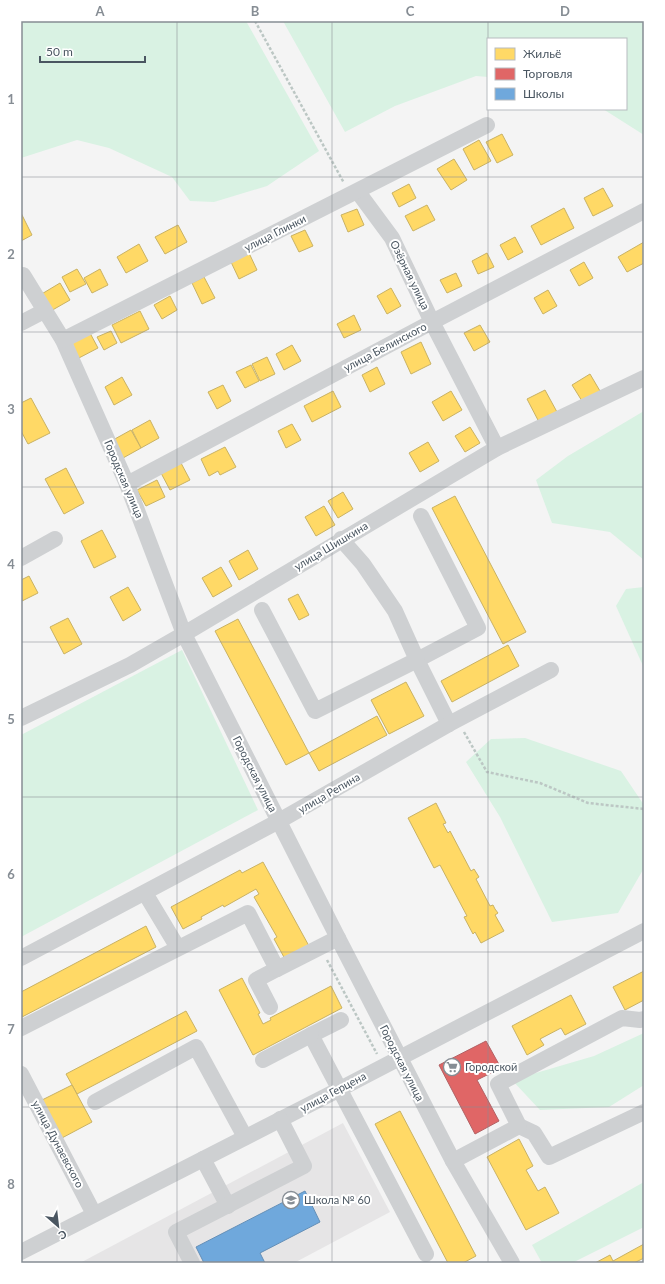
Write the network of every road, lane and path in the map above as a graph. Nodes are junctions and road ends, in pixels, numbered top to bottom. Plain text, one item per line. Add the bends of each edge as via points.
1 (255, 21) edge
2 (487, 125) dead end
3 (354, 194) junction
4 (644, 211) edge
5 (23, 275) dead end
6 (44, 311) junction
7 (432, 322) junction
8 (21, 323) edge
9 (63, 340) junction
10 (644, 378) edge
11 (497, 448) junction
12 (127, 484) junction
13 (421, 516) dead end
14 (55, 539) dead end
15 (342, 539) junction
16 (21, 558) edge
17 (262, 610) dead end
18 (184, 634) junction
19 (417, 660) junction
20 (551, 670) dead end
21 (21, 718) edge
22 (449, 724) junction
23 (644, 809) edge
24 (279, 821) junction
25 (145, 893) junction
26 (644, 931) edge
27 (338, 938) junction
28 (320, 947) junction
29 (178, 948) junction
30 (21, 958) edge
31 (278, 969) junction
32 (270, 1007) dead end
33 (644, 1018) edge
34 (341, 1020) dead end
35 (21, 1028) edge
36 (311, 1035) junction
37 (399, 1058) junction
38 (263, 1060) dead end
39 (383, 1066) junction
40 (21, 1074) edge
41 (340, 1089) junction
42 (95, 1102) dead end
43 (644, 1112) edge
44 (280, 1120) junction
45 (519, 1126) junction
46 (245, 1137) junction
47 (203, 1159) junction
48 (453, 1161) junction
49 (228, 1206) junction
50 (94, 1214) junction
51 (21, 1252) edge
52 (426, 1254) dead end
53 (192, 1263) edge
54 (512, 1263) edge

1 - 3 path
2 - 3 street, улица Глинки
3 - 7 street, Озёрная улица via 392,238
3 - 9 street, улица Глинки
4 - 7 street, улица Белинского
5 - 6 street, Городская улица
6 - 8 street
6 - 9 street, Городская улица
7 - 11 street, Озёрная улица
7 - 12 street, улица Белинского
9 - 12 street, Городская улица
10 - 11 street, улица Шишкина
11 - 15 street, улица Шишкина
12 - 18 street, Городская улица
13 - 19 street via 478,628
14 - 16 street
15 - 18 street, улица Шишкина
15 - 19 street via 363,564 395,612
17 - 19 street via 315,711
18 - 21 street, улица Шишкина via 130,665
18 - 24 street, Городская улица
19 - 22 street
20 - 22 street, улица Репина
22 - 23 path via 463,732 487,772 540,783 588,803
22 - 24 street, улица Репина
24 - 25 street, улица Репина
24 - 27 street, Городская улица
25 - 29 street
25 - 30 street, улица Репина
26 - 37 street, улица Герцена
27 - 28 street
27 - 37 street, Городская улица
28 - 31 street
28 - 39 path
29 - 31 street via 248,913
29 - 35 street
31 - 32 street via 256,980
33 - 45 street via 622,1018 498,1084
34 - 36 street
36 - 38 street
36 - 41 street
37 - 39 street, улица Герцена
37 - 48 street, Городская улица
39 - 41 street, улица Герцена
40 - 50 street, улица Дунаевского
41 - 44 street, улица Герцена
41 - 52 street
42 - 46 street via 196,1047
43 - 45 street via 549,1157 534,1133
44 - 46 street, улица Герцена
44 - 49 street via 304,1166
45 - 48 street
46 - 47 street, улица Герцена
47 - 49 street
47 - 50 street, улица Герцена
48 - 54 street, Городская улица
49 - 53 street via 176,1232
50 - 51 street, улица Герцена

